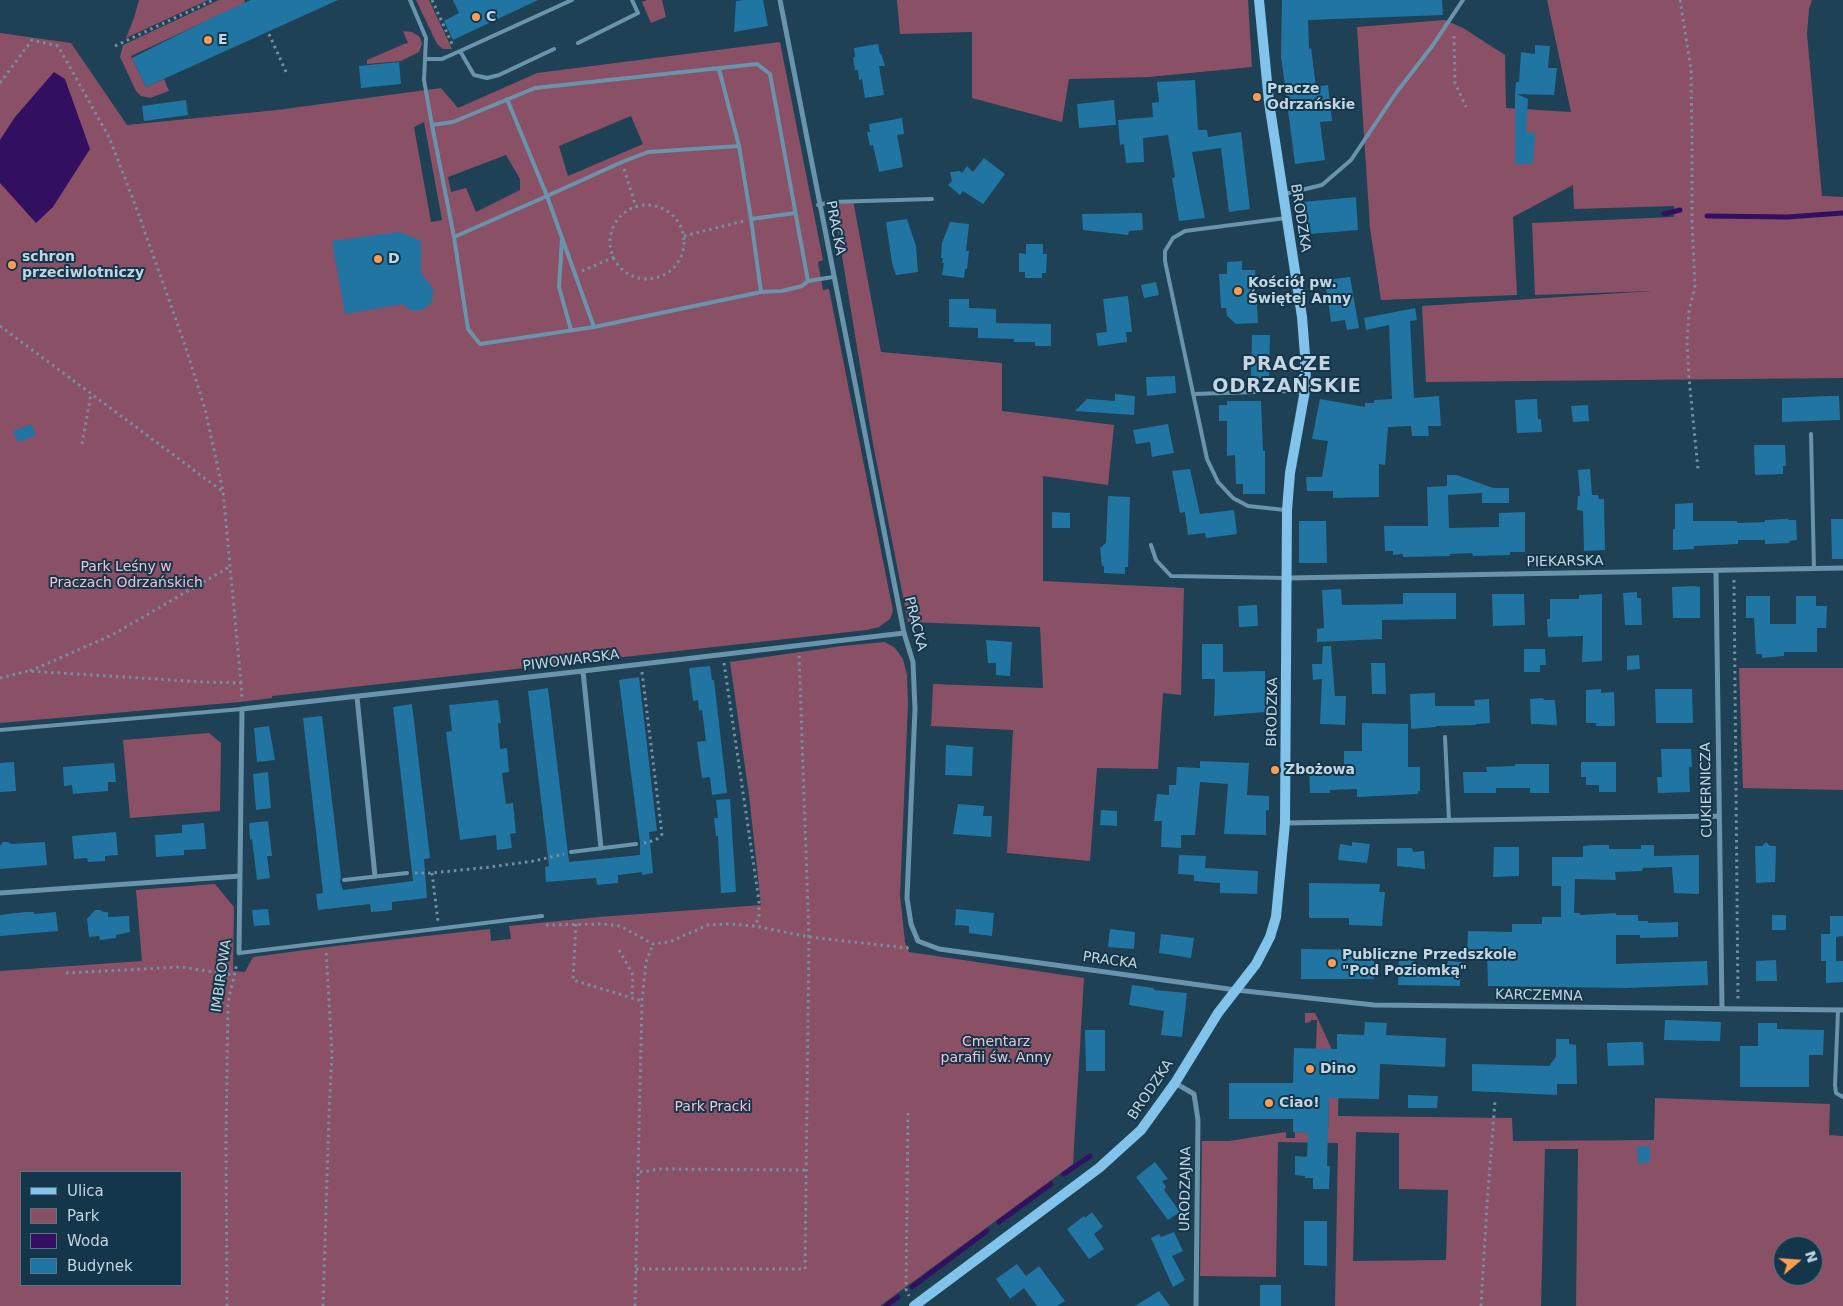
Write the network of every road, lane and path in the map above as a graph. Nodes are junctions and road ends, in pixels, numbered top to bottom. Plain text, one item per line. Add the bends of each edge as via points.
1 (213, 0) edge
2 (410, 0) edge
3 (432, 0) edge
4 (572, 0) edge
5 (632, 0) edge
6 (780, 0) edge
7 (1259, 0) edge
8 (1462, 0) edge
9 (1680, 0) edge
10 (269, 34) dead end
11 (1454, 36) dead end
12 (578, 43) dead end
13 (116, 46) dead end
14 (554, 49) dead end
15 (459, 50) junction
16 (425, 59) junction
17 (719, 69) junction
18 (288, 74) dead end
19 (0, 83) edge
20 (507, 99) junction
21 (1466, 107) dead end
22 (432, 125) junction
23 (739, 146) junction
24 (622, 162) junction
25 (1283, 194) junction
26 (548, 196) junction
27 (932, 199) dead end
28 (818, 204) junction
29 (636, 207) junction
30 (795, 212) junction
31 (1286, 218) junction
32 (751, 219) junction
33 (562, 235) junction
34 (684, 236) junction
35 (454, 237) junction
36 (614, 258) junction
37 (576, 274) junction
38 (833, 277) junction
39 (808, 281) junction
40 (761, 292) junction
41 (0, 326) edge
42 (594, 327) junction
43 (571, 330) junction
44 (1305, 393) junction
45 (91, 394) junction
46 (1193, 394) junction
47 (1811, 434) dead end
48 (82, 444) dead end
49 (1698, 468) dead end
50 (223, 491) junction
51 (1288, 510) junction
52 (1151, 545) dead end
53 (231, 566) junction
54 (1843, 568) edge
55 (1814, 569) junction
56 (1716, 571) junction
57 (1734, 571) junction
58 (1288, 578) junction
59 (904, 633) junction
60 (798, 645) junction
61 (723, 653) junction
62 (641, 663) junction
63 (28, 671) junction
64 (583, 671) junction
65 (0, 678) edge
66 (242, 683) junction
67 (358, 697) junction
68 (242, 709) junction
69 (0, 730) edge
70 (1445, 737) dead end
71 (1718, 816) junction
72 (1449, 820) junction
73 (1285, 823) junction
74 (636, 844) joint
75 (601, 848) junction
76 (571, 852) joint
77 (407, 873) joint
78 (432, 873) junction
79 (240, 876) junction
80 (375, 876) junction
81 (344, 880) dead end
82 (0, 893) edge
83 (542, 916) dead end
84 (535, 918) junction
85 (576, 924) junction
86 (754, 926) junction
87 (439, 929) junction
88 (810, 937) junction
89 (918, 941) junction
90 (325, 942) junction
91 (653, 944) junction
92 (619, 950) dead end
93 (239, 953) junction
94 (66, 973) dead end
95 (234, 975) junction
96 (1236, 990) junction
97 (632, 998) junction
98 (1738, 1000) dead end
99 (642, 1001) junction
100 (1722, 1009) junction
101 (1840, 1010) edge
102 (1175, 1082) junction
103 (1843, 1097) edge
104 (1496, 1101) dead end
105 (908, 1113) dead end
106 (807, 1170) junction
107 (640, 1172) junction
108 (636, 1269) junction
109 (915, 1305) edge
110 (228, 1306) edge
111 (323, 1306) edge
112 (636, 1306) edge
113 (1196, 1306) edge
114 (1481, 1306) edge

1 - 13 path
2 - 16 lane via 426,38
3 - 15 path via 454,48
4 - 15 lane
5 - 12 lane via 638,14
6 - 28 street, PRACKA
7 - 25 street, BRODZKA via 1265,74
8 - 25 lane via 1352,160 1322,185
9 - 49 path via 1690,69 1695,286 1689,311 1688,378
10 - 18 path
11 - 21 path via 1455,83
14 - 15 lane via 487,78 474,75
15 - 16 lane via 442,59
16 - 22 lane via 424,80
17 - 20 lane via 535,88
17 - 23 lane
17 - 30 lane via 757,64 770,74
19 - 50 path via 32,40 58,46 110,137 186,348 205,409
20 - 22 lane via 454,122
20 - 26 lane
22 - 35 lane
23 - 24 lane via 648,152
23 - 32 lane
24 - 26 lane
24 - 29 path
25 - 31 street, BRODZKA
26 - 33 lane
26 - 35 lane
27 - 28 lane
28 - 38 street, PRACKA
29 - 34 path via 660,207 672,214
29 - 36 path via 622,214 613,227 610,242
30 - 32 lane
30 - 39 lane
31 - 44 street, BRODZKA via 1302,317
31 - 46 lane via 1186,231 1173,238 1165,251
32 - 34 path
32 - 40 lane
33 - 37 lane
33 - 43 lane via 558,287
34 - 36 path via 683,251 677,264 665,274 651,279 636,277 623,270
35 - 43 lane via 468,329 480,344
36 - 37 path
37 - 42 lane
38 - 39 lane
38 - 59 street, PRACKA
39 - 40 lane via 802,286 782,291
40 - 42 lane
41 - 45 path
42 - 43 lane
44 - 46 lane
44 - 51 street, BRODZKA via 1290,473
45 - 48 path
45 - 50 path
46 - 51 lane via 1207,459 1218,482 1233,498 1248,506
47 - 55 lane
50 - 53 path
51 - 58 street, BRODZKA
52 - 58 lane via 1156,560 1171,576
53 - 63 path via 112,635
53 - 66 path
54 - 55 street, PIEKARSKA
55 - 57 street, PIEKARSKA
56 - 57 street, PIEKARSKA
56 - 58 street, PIEKARSKA
56 - 71 street, CUKIERNICZA
57 - 98 path
58 - 73 street, BRODZKA
59 - 60 street, PIWOWARSKA
59 - 89 street, PRACKA via 913,662 915,702 907,898 911,924
60 - 61 street, PIWOWARSKA
60 - 88 path
61 - 62 street, PIWOWARSKA
61 - 86 path via 759,901 759,917
62 - 64 street, PIWOWARSKA
62 - 74 path via 662,834 656,840
63 - 65 path
63 - 66 path
64 - 67 street, PIWOWARSKA
64 - 75 street
66 - 68 path
67 - 68 street, PIWOWARSKA
67 - 80 street
68 - 69 lane
68 - 79 street, IMBIROWA
70 - 72 lane
71 - 72 street
71 - 100 street, CUKIERNICZA
72 - 73 street
73 - 96 street, BRODZKA via 1276,918 1263,952
74 - 75 lane
75 - 76 lane
76 - 78 path via 534,861
77 - 78 path
77 - 80 lane
78 - 87 path
79 - 82 street
79 - 93 street, IMBIROWA
80 - 81 lane
83 - 84 lane
84 - 85 path via 544,925
84 - 87 lane
85 - 91 path via 620,926
85 - 97 path via 573,980
86 - 88 path
86 - 91 path via 708,925 668,942
87 - 90 lane
88 - 89 path via 907,948
88 - 106 path
89 - 96 street, PRACKA via 939,949
90 - 93 lane
90 - 111 path via 332,1054
91 - 99 path via 646,962
92 - 97 path via 633,975
93 - 95 path, IMBIROWA
94 - 95 path via 181,967
95 - 110 path, IMBIROWA via 228,1002 227,1037
96 - 100 street, KARCZEMNA via 1374,1005
96 - 102 street, BRODZKA
97 - 99 path
99 - 107 path
100 - 101 street, KARCZEMNA
101 - 103 lane via 1836,1093
102 - 109 street, BRODZKA via 1141,1130 1122,1149
102 - 113 street, URODZAJNA via 1194,1094 1198,1120
104 - 114 path
105 - 109 path via 906,1289
106 - 107 path via 660,1169
106 - 108 path via 805,1269
107 - 108 path
108 - 112 path

